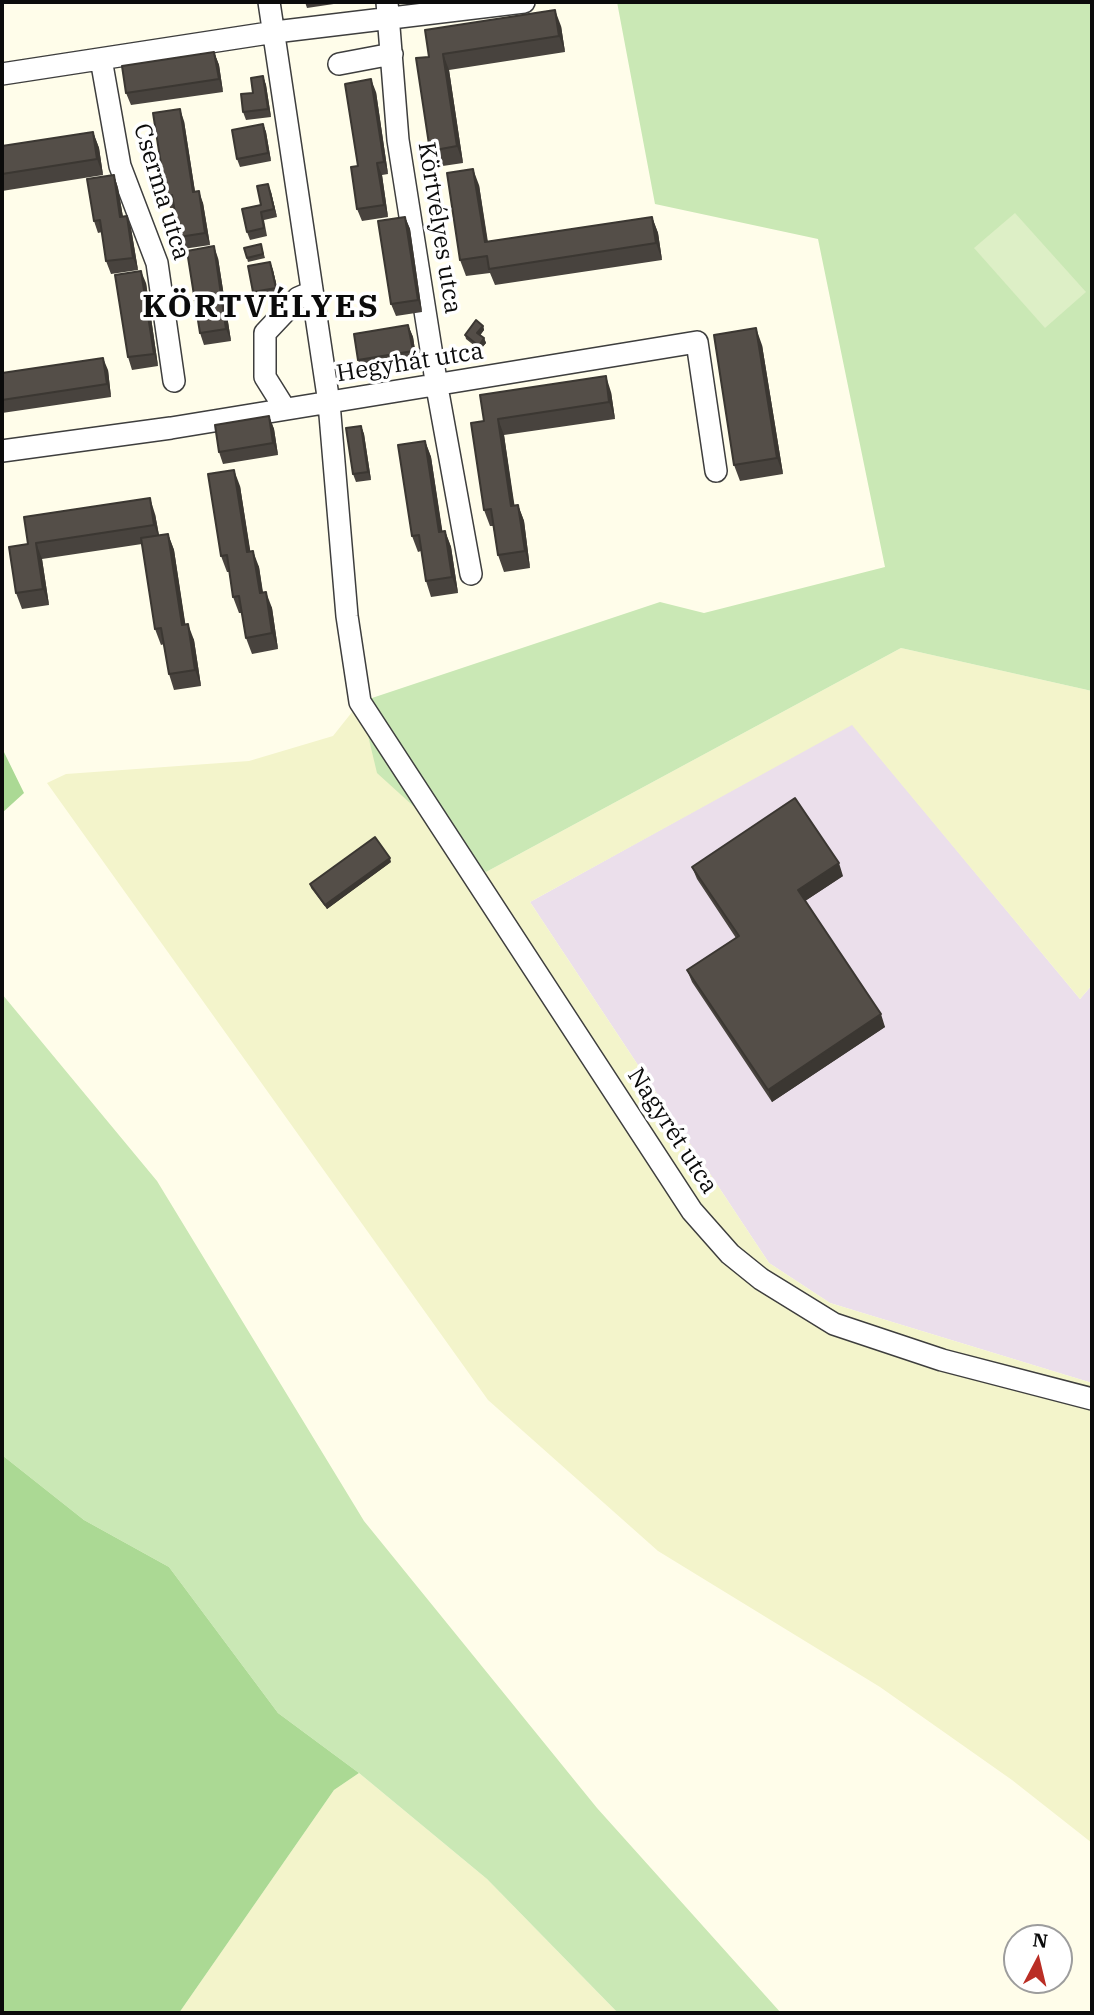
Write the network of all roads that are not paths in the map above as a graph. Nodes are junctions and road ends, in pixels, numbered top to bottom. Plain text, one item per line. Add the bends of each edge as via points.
1 (270, 2) edge
2 (524, 2) edge
3 (388, 9) edge
4 (275, 32) junction
5 (392, 54) junction
6 (102, 58) junction
7 (339, 64) dead end
8 (2, 74) edge
9 (312, 292) junction
10 (174, 381) dead end
11 (437, 387) junction
12 (330, 403) junction
13 (285, 409) junction
14 (2, 451) edge
15 (716, 471) dead end
16 (471, 574) dead end
17 (1092, 1399) edge

1 - 4 street
2 - 3 street
3 - 4 street
3 - 5 street, Körtvélyes utca
4 - 6 street
4 - 9 street
5 - 7 street
5 - 11 street, Körtvélyes utca via 398,139
6 - 8 street
6 - 10 street, Cserma utca via 120,166 157,263
9 - 12 street
9 - 13 street via 298,298 265,333 265,377
11 - 12 street, Hegyhát utca
11 - 15 street, Hegyhát utca via 697,342
11 - 16 street, Körtvélyes utca
12 - 13 street, Hegyhát utca
12 - 17 street, Nagyrét utca via 347,616 360,702 692,1211 730,1254 797,1304 834,1324 942,1360
13 - 14 street, Hegyhát utca

